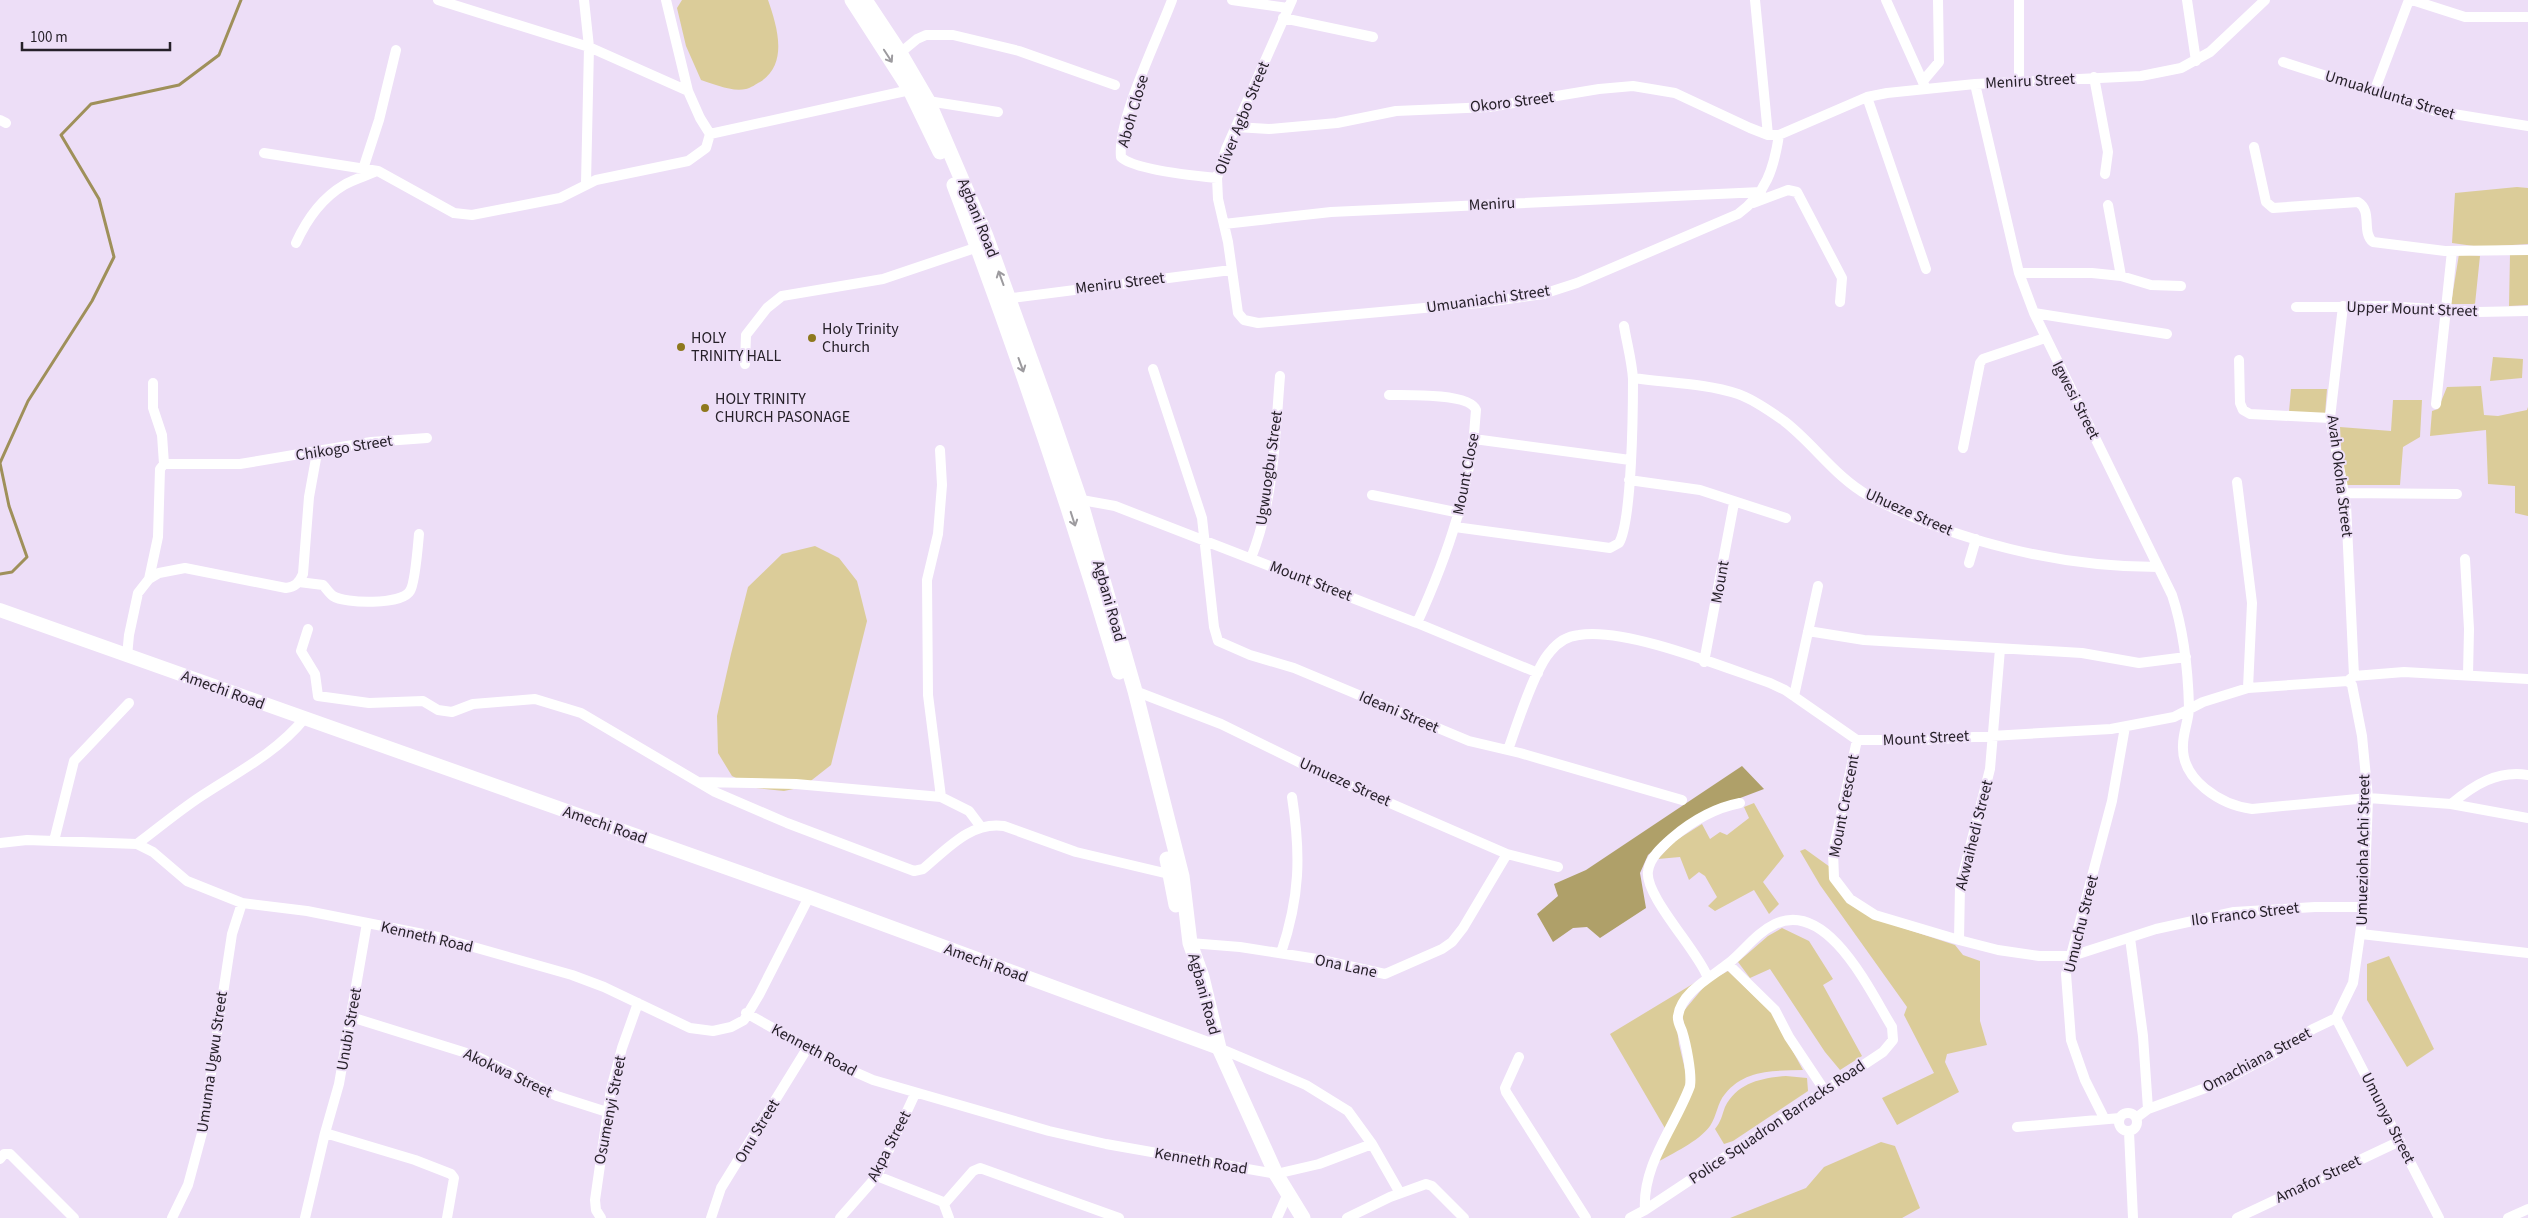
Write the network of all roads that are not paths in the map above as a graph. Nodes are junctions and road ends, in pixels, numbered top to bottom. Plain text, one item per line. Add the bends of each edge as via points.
1 (438, 0) edge
2 (584, 0) edge
3 (666, 0) edge
4 (852, 0) edge
5 (865, 0) edge
6 (1172, 0) edge
7 (1232, 0) edge
8 (1756, 0) edge
9 (1886, 0) edge
10 (1938, 0) edge
11 (2019, 0) edge
12 (2187, 0) edge
13 (2264, 0) edge
14 (2410, 0) edge
15 (1288, 9) edge
16 (2528, 16) edge
17 (1373, 37) dead end
18 (589, 47) junction
19 (396, 50) dead end
20 (900, 53) junction
21 (2196, 61) junction
22 (2283, 62) dead end
23 (2094, 77) junction
24 (2019, 82) junction
25 (1975, 84) junction
26 (1115, 85) dead end
27 (1924, 85) junction
28 (910, 90) junction
29 (688, 91) junction
30 (2374, 92) junction
31 (1867, 97) junction
32 (928, 100) junction
33 (998, 112) dead end
34 (2528, 126) edge
35 (1236, 127) junction
36 (710, 134) junction
37 (1768, 134) junction
38 (1779, 135) junction
39 (2254, 147) dead end
40 (264, 152) dead end
41 (363, 169) junction
42 (378, 171) junction
43 (2105, 174) dead end
44 (1217, 178) junction
45 (586, 183) junction
46 (1761, 192) junction
47 (1752, 203) junction
48 (2108, 205) dead end
49 (1224, 224) junction
50 (296, 243) dead end
51 (978, 247) junction
52 (2528, 250) edge
53 (2452, 251) junction
54 (1926, 269) dead end
55 (1232, 270) junction
56 (2019, 273) junction
57 (2121, 276) junction
58 (2181, 286) dead end
59 (1003, 300) junction
60 (1840, 302) dead end
61 (2343, 306) junction
62 (2296, 307) dead end
63 (2446, 310) junction
64 (2528, 311) edge
65 (2034, 313) junction
66 (1624, 326) dead end
67 (2166, 334) dead end
68 (2045, 338) junction
69 (2239, 360) dead end
70 (745, 364) dead end
71 (1153, 369) dead end
72 (1280, 376) dead end
73 (1633, 378) junction
74 (153, 383) dead end
75 (1388, 395) dead end
76 (2436, 404) dead end
77 (2330, 418) junction
78 (427, 438) dead end
79 (1474, 438) junction
80 (1963, 448) dead end
81 (940, 450) dead end
82 (317, 453) junction
83 (1630, 460) junction
84 (164, 464) junction
85 (1629, 480) junction
86 (2237, 482) dead end
87 (2344, 492) junction
88 (2457, 494) dead end
89 (1372, 495) dead end
90 (1073, 498) junction
91 (1734, 503) junction
92 (1460, 513) junction
93 (1786, 518) dead end
94 (1455, 527) junction
95 (419, 534) dead end
96 (1203, 539) junction
97 (1976, 539) junction
98 (1251, 558) junction
99 (2465, 559) dead end
100 (1969, 563) dead end
101 (2158, 567) junction
102 (149, 579) junction
103 (299, 582) junction
104 (1818, 586) dead end
105 (3, 611) edge
106 (1417, 623) junction
107 (308, 629) dead end
108 (1808, 631) junction
109 (2000, 649) junction
110 (127, 656) junction
111 (2186, 657) junction
112 (1704, 662) junction
113 (1538, 673) junction
114 (2468, 675) junction
115 (2351, 678) junction
116 (2528, 679) edge
117 (2248, 688) junction
118 (1135, 691) junction
119 (1794, 696) junction
120 (129, 703) dead end
121 (2189, 709) junction
122 (304, 719) junction
123 (2125, 727) junction
124 (1992, 735) junction
125 (1857, 740) junction
126 (1508, 750) junction
127 (2528, 775) edge
128 (698, 782) junction
129 (940, 797) junction
130 (1292, 797) dead end
131 (2368, 798) junction
132 (1682, 800) dead end
133 (1740, 803) dead end
134 (2451, 804) junction
135 (2528, 818) edge
136 (982, 827) junction
137 (54, 842) junction
138 (0, 843) edge
139 (137, 844) junction
140 (1507, 854) junction
141 (1558, 867) dead end
142 (1176, 876) junction
143 (809, 897) junction
144 (242, 903) junction
145 (2364, 907) junction
146 (367, 923) junction
147 (2361, 934) junction
148 (2130, 938) junction
149 (1959, 940) junction
150 (1190, 943) junction
151 (1281, 953) junction
152 (2528, 953) edge
153 (2072, 956) junction
154 (1728, 964) junction
155 (1707, 976) junction
156 (638, 1003) junction
157 (746, 1013) junction
158 (351, 1017) junction
159 (2336, 1018) junction
160 (1214, 1046) junction
161 (808, 1047) junction
162 (1519, 1057) dead end
163 (1825, 1091) junction
164 (915, 1094) junction
165 (2148, 1109) junction
166 (607, 1112) junction
167 (2104, 1118) junction
168 (2120, 1118) junction
169 (2136, 1118) junction
170 (2017, 1127) dead end
171 (2130, 1132) junction
172 (325, 1133) junction
173 (2400, 1141) junction
174 (1372, 1144) junction
175 (0, 1158) edge
176 (1273, 1173) junction
177 (877, 1176) junction
178 (1400, 1193) junction
179 (1285, 1200) junction
180 (945, 1203) junction
181 (1646, 1210) junction
182 (2528, 1210) edge
183 (74, 1218) edge
184 (172, 1218) edge
185 (305, 1218) edge
186 (447, 1218) edge
187 (601, 1218) edge
188 (710, 1218) edge
189 (840, 1218) edge
190 (949, 1218) edge
191 (1119, 1218) edge
192 (1277, 1218) edge
193 (1294, 1218) edge
194 (1304, 1218) edge
195 (1347, 1218) edge
196 (1464, 1218) edge
197 (1586, 1218) edge
198 (1630, 1218) edge
199 (2133, 1218) edge
200 (2237, 1218) edge
201 (2439, 1218) edge
202 (2508, 1218) edge

1 - 18 street
2 - 18 street
3 - 29 street
4 -> 28 main road, Agbani Road
5 - 20 main road, Agbani Road
6 - 44 street, Aboh Close via 1127,118 1121,157 1127,162 1166,171
7 - 15 street
8 - 37 street
9 - 27 street
10 - 27 street via 1939,62
11 - 24 street
12 - 21 street
13 - 21 street, Meniru Street via 2230,35
14 - 16 street via 2465,17
14 - 30 street
15 - 17 street
15 - 35 street, Oliver Agbo Street
18 - 29 street
18 - 45 street
19 - 41 street
20 - 26 street via 926,35 952,35 1019,51
20 - 32 main road, Agbani Road
21 - 23 street, Meniru Street via 2156,75
22 - 30 street, Umuakulunta Street
23 - 24 street, Meniru Street
23 - 43 street via 2108,152
24 - 25 street, Meniru Street
25 - 27 street, Meniru Street
25 - 56 street, Igwesi Street
27 - 31 street, Meniru Street
28 - 36 street
28 - 51 main road, Agbani Road via 946,164
29 - 36 street
30 - 34 street, Umuakulunta Street via 2435,111
31 - 38 street, Meniru Street
31 - 54 street
32 - 33 street
59 -> 32 main road, Agbani Road via 986,236
35 - 37 street, Okoro Street via 1269,129 1337,122 1396,111 1507,105 1599,88 1633,86 1675,93
35 - 44 street, Oliver Agbo Street
36 - 45 street via 706,148 688,161
37 - 38 street, Okoro Street
38 - 46 street, Umuaniachi Street via 1773,168
39 - 53 street via 2268,206 2358,202 2366,213 2366,234 2373,242
40 - 41 street
41 - 42 street
42 - 45 street via 454,213 472,215 560,198
42 - 50 street via 343,186 328,198 307,220
44 - 49 street, Oliver Agbo Street
46 - 47 street, Umuaniachi Street
46 - 49 street, Meniru via 1331,212
47 - 55 street, Umuaniachi Street via 1729,218 1576,283 1520,298 1258,323 1244,320 1238,313
47 - 60 street via 1788,190 1797,192 1842,278
48 - 57 street
49 - 55 street, Oliver Agbo Street
51 - 59 main road, Agbani Road
51 - 70 street via 883,279 782,296 767,308 746,335
52 - 53 street
53 - 63 street
55 - 59 street, Meniru Street
56 - 57 street
56 - 65 street, Igwesi Street
57 - 58 street via 2151,285
59 - 90 main road, Agbani Road
61 - 62 street, Upper Mount Street
61 - 63 street, Upper Mount Street
61 - 77 street, Avah Okoha Street
63 - 64 street, Upper Mount Street
63 - 76 street
65 - 67 street
65 - 68 street, Igwesi Street
66 - 73 street
68 - 80 street via 1983,359 1980,363
68 - 101 street, Igwesi Street
69 - 77 street via 2243,410 2250,414
71 - 96 street via 1194,490 1202,518
72 - 98 street, Ugwuogbu Street via 1273,461 1263,520
73 - 83 street
73 - 97 street, Uhueze Street via 1740,394 1784,421 1843,478 1869,496 1917,518
74 - 84 street via 153,408 162,435
75 - 79 street, Mount Close via 1438,396 1472,404 1476,410
77 - 87 street, Avah Okoha Street
78 - 82 street, Chikogo Street via 371,442
79 - 83 street
79 - 92 street, Mount Close
81 - 129 street via 942,484 938,534 927,580 928,695
82 - 84 street, Chikogo Street via 240,464
82 - 103 street via 309,497 303,574
83 - 85 street
84 - 102 street via 160,469 158,537
85 - 91 street via 1700,490
85 - 94 street via 1621,539 1616,547
86 - 117 street via 2252,603
87 - 88 street
87 - 115 street, Avah Okoha Street via 2350,568
89 - 92 street
90 - 96 street, Mount Street via 1114,506
90 - 118 main road, Agbani Road
90 -> 142 main road, Agbani Road
91 - 93 street
91 - 112 street, Mount
92 - 94 street, Mount Close
94 - 106 street, Mount Close
95 - 103 street via 412,586 403,597 349,601 333,596 323,585
96 - 98 street, Mount Street
96 - 126 street, Ideani Street via 1218,641 1294,668 1469,741
97 - 100 street
97 - 101 street, Uhueze Street via 2060,559
98 - 106 street, Mount Street
99 - 114 street
101 - 111 street, Igwesi Street via 2180,619
102 - 103 street via 163,571 185,568 286,588
102 - 110 street via 136,600
104 - 108 street
105 - 110 main road, Amechi Road
106 - 113 street, Mount Street
107 - 128 street via 300,651 315,674 318,696 369,703 423,701 438,710 452,712 473,704 535,699 581,712
108 - 109 street via 1864,640
108 - 119 street
109 - 111 street via 2082,654 2139,663
109 - 124 street, Akwaihedi Street
110 - 122 main road, Amechi Road
111 - 121 street, Igwesi Street
112 - 113 street via 1644,642 1583,634 1567,638 1556,646 1546,656
112 - 119 street via 1770,683
113 - 126 street
114 - 115 street via 2404,672
114 - 116 street
115 - 117 street, Mount Street
115 - 131 street, Umuezioha Achi Street
117 - 121 street, Mount Street
118 - 140 street, Umueze Street via 1220,724 1323,774
118 - 142 main road, Agbani Road
119 - 125 street
120 - 137 street via 74,761
121 - 123 street, Mount Street via 2174,717
121 - 131 street, Igwesi Street via 2182,746 2187,768 2193,778 2224,801 2252,809
122 - 139 street via 293,733 241,774 198,798
122 - 143 main road, Amechi Road
123 - 124 street, Mount Street
123 - 153 street, Umuchu Street via 2112,801
124 - 125 street, Mount Street
124 - 149 street, Akwaihedi Street via 1990,769 1960,886
125 - 149 street, Mount Crescent via 1834,851 1834,878 1850,900 1875,915
126 - 132 street, Ideani Street
127 - 134 street via 2511,774 2485,780
128 - 129 street via 796,784
128 - 136 street via 788,823 914,871 923,869 970,832
129 - 136 street via 969,811
130 - 151 street via 1299,865 1298,888
131 - 134 street, Igwesi Street
131 - 145 street, Umuezioha Achi Street
133 - 155 street via 1723,806 1684,827 1660,849 1648,870 1652,889 1700,960
134 - 135 street, Igwesi Street
136 - 142 street via 1004,826 1076,852
137 - 138 street
137 - 139 street
139 - 144 street, Kenneth Road via 153,852 186,882
140 - 141 street, Umueze Street
140 - 151 street, Ona Lane via 1457,936 1442,950 1381,974
142 - 150 main road, Agbani Road
142 - 160 main road, Agbani Road
143 - 157 street via 759,995
143 - 160 main road, Amechi Road
144 - 146 street, Kenneth Road
144 - 184 street, Umunna Ugwu Street via 230,945 202,1134 188,1185
145 - 147 street, Umuezioha Achi Street
145 - 148 street, Ilo Franco Street via 2315,906 2234,912 2181,922
146 - 156 street, Kenneth Road via 438,937 572,975
146 - 158 street, Unubi Street
147 - 152 street
147 - 159 street, Umuezioha Achi Street via 2353,983
148 - 153 street, Ilo Franco Street
148 - 165 street via 2143,1036
149 - 153 street via 2039,956
150 - 151 street, Ona Lane
150 - 160 main road, Agbani Road via 1202,977
153 - 167 street, Umuchu Street via 2066,974 2071,1040 2085,1080
154 - 155 street, Police Squadron Barracks Road
154 - 163 street via 1775,1010
154 - 163 street, Police Squadron Barracks Road via 1760,933 1788,919 1815,926 1847,952 1892,1027 1893,1040 1883,1052
155 - 181 street, Police Squadron Barracks Road via 1682,1004 1678,1016 1690,1086 1649,1171
156 - 157 street, Kenneth Road via 690,1028 704,1031 731,1027 744,1020
156 - 166 street, Osumenyi Street via 616,1069
157 - 161 street, Kenneth Road
158 - 166 street, Akokwa Street via 476,1056 557,1096
158 - 172 street, Unubi Street via 338,1093
159 - 165 street, Omachiana Street via 2219,1083
159 - 173 street, Umunya Street
160 - 174 street via 1306,1085 1348,1111
160 - 176 main road, Agbani Road via 1232,1098
161 - 164 street, Kenneth Road via 865,1076
161 - 188 street, Onu Street via 721,1188
162 - 197 street via 1506,1092
163 - 181 street, Police Squadron Barracks Road
164 - 176 street, Kenneth Road via 1106,1144
164 - 177 street, Akpa Street
165 - 169 street, Omachiana Street
166 - 187 street, Osumenyi Street via 595,1200
167 - 168 street
167 - 170 street
168 - 169 street via 2128,1113
168 - 171 street via 2120,1127
169 - 171 street via 2136,1127
171 - 199 street
172 - 185 street, Unubi Street
172 - 186 street via 415,1160 454,1178
173 - 200 street, Amafor Street
173 - 201 street, Umunya Street
174 - 176 street via 1319,1164
174 - 178 street
175 - 183 street via 10,1154
176 - 179 main road, Agbani Road
176 - 194 main road, Agbani Road
177 - 180 street
177 - 189 street, Akpa Street
178 - 195 street
178 - 196 street via 1429,1184
179 - 192 street
179 - 193 main road, Agbani Road
180 - 190 street
180 - 191 street via 973,1171 980,1168
181 - 198 street
182 - 202 street

